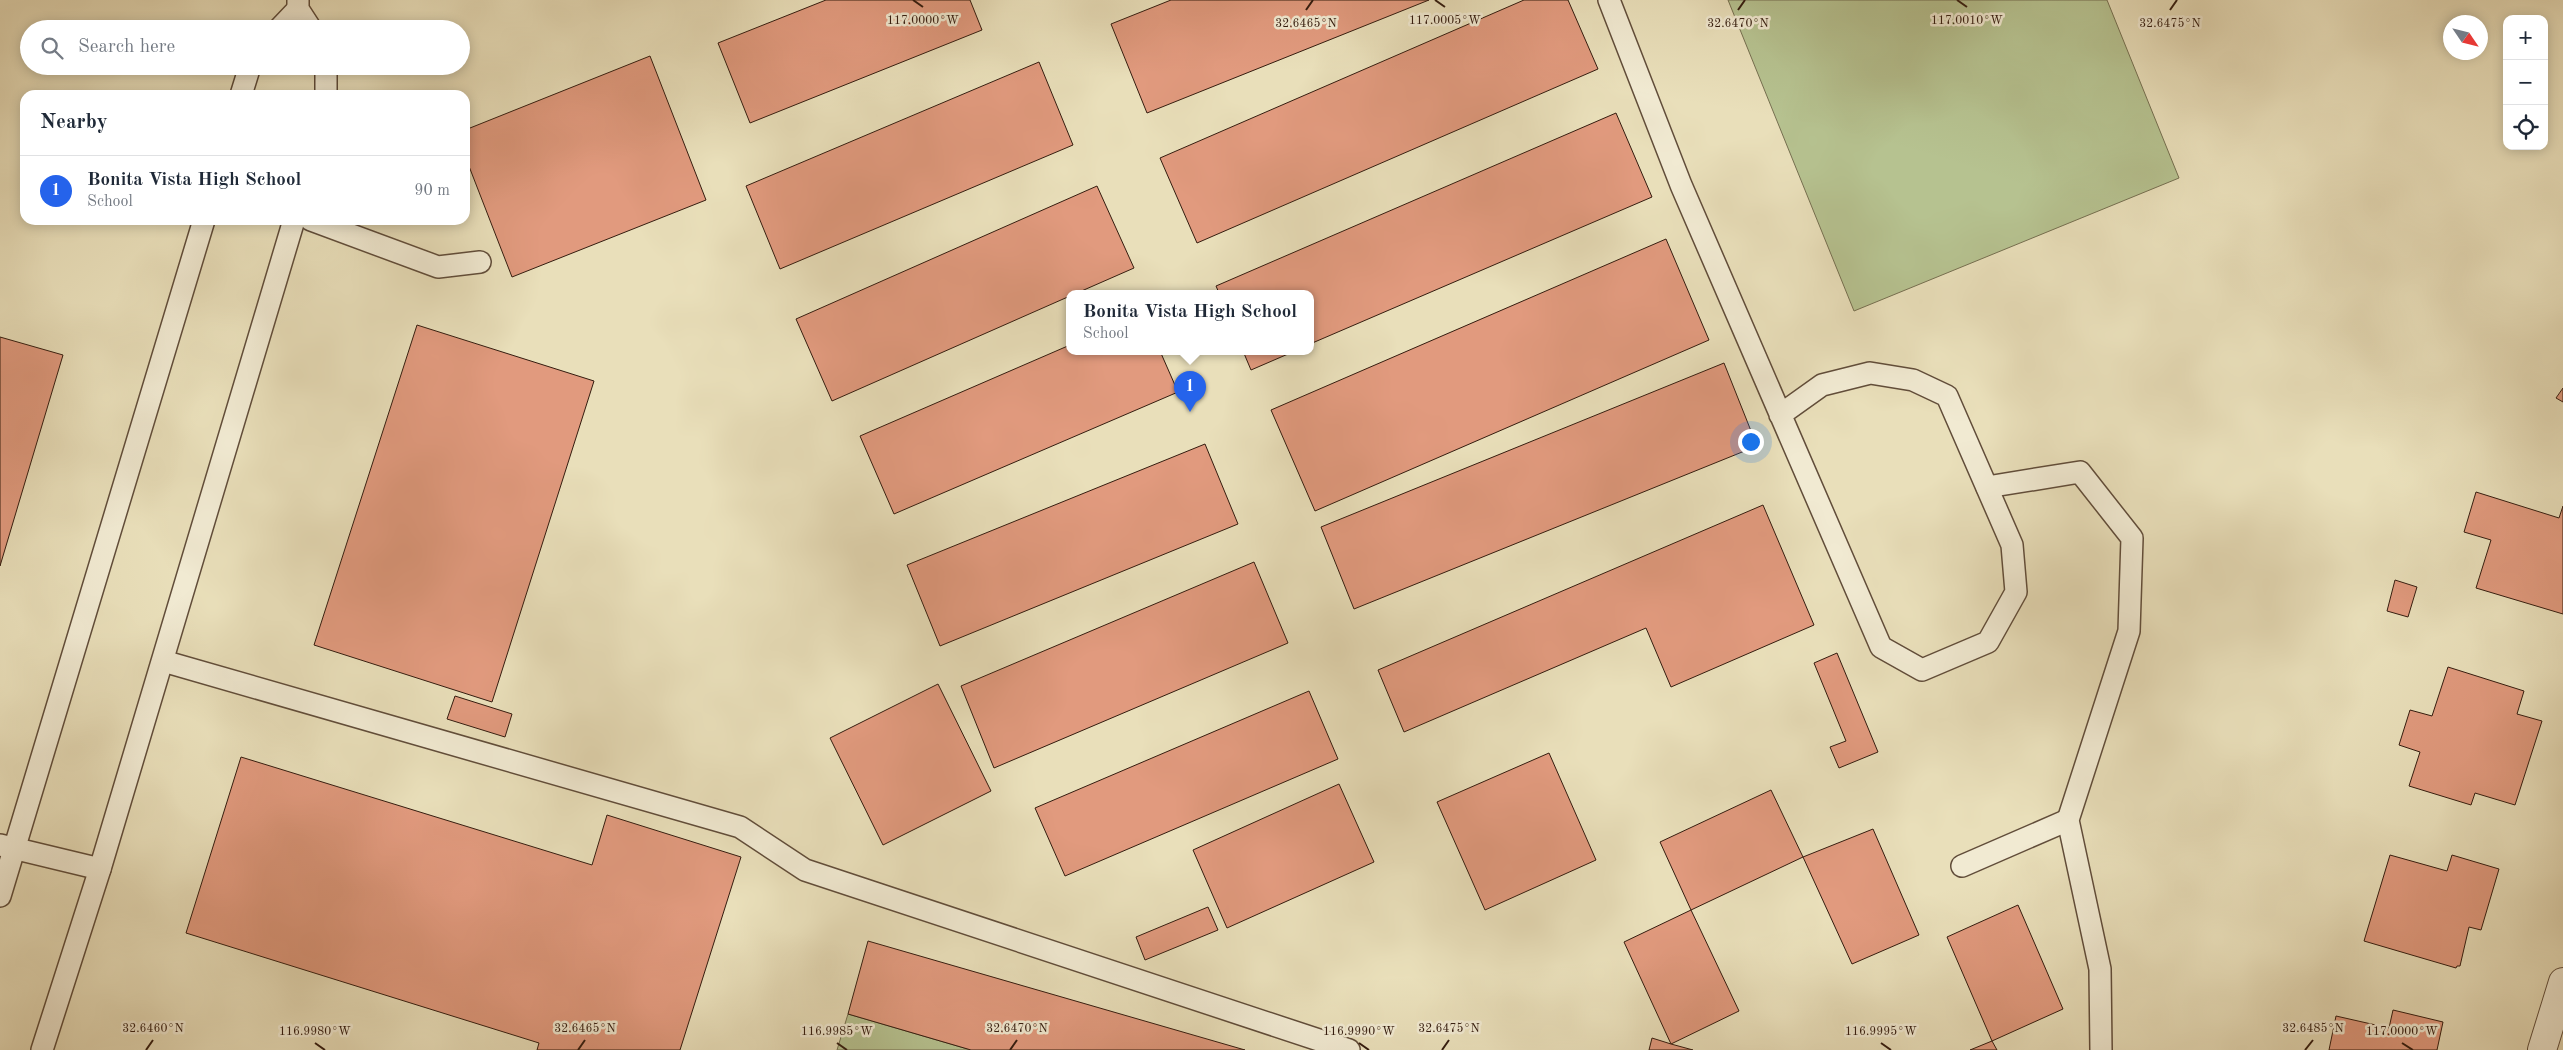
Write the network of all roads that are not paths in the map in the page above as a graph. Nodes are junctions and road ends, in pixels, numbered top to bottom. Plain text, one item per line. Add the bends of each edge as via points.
1 (1608, 0) edge
2 (298, 4) edge
3 (286, 20) edge
4 (306, 20) edge
5 (247, 75) edge
6 (326, 75) edge
7 (243, 90) edge
8 (326, 90) edge
9 (202, 225) edge
10 (293, 225) edge
11 (325, 225) edge
12 (480, 262) dead end
13 (1780, 415) junction
14 (1987, 487) junction
15 (163, 661) junction
16 (2068, 820) junction
17 (7, 847) edge
18 (1962, 866) dead end
19 (100, 869) junction
20 (0, 896) edge
21 (2563, 982) edge
22 (42, 1050) edge
23 (1349, 1050) edge
24 (2101, 1050) edge
25 (2542, 1050) edge

1 - 13 lane via 1681,185
2 - 3 lane
2 - 4 lane
5 - 7 lane
6 - 8 lane
9 - 17 lane
10 - 15 lane
11 - 12 lane via 438,266
13 - 14 lane via 1822,385 1870,373 1913,380 1947,396
13 - 14 lane via 1881,647 1922,670 1988,642 2016,592 2012,545
14 - 16 lane via 2080,472 2132,538 2129,631
15 - 19 lane
15 - 23 lane via 740,827 805,870
16 - 18 lane
16 - 24 lane via 2100,969
17 - 19 lane
17 - 20 lane
19 - 22 lane
21 - 25 street

